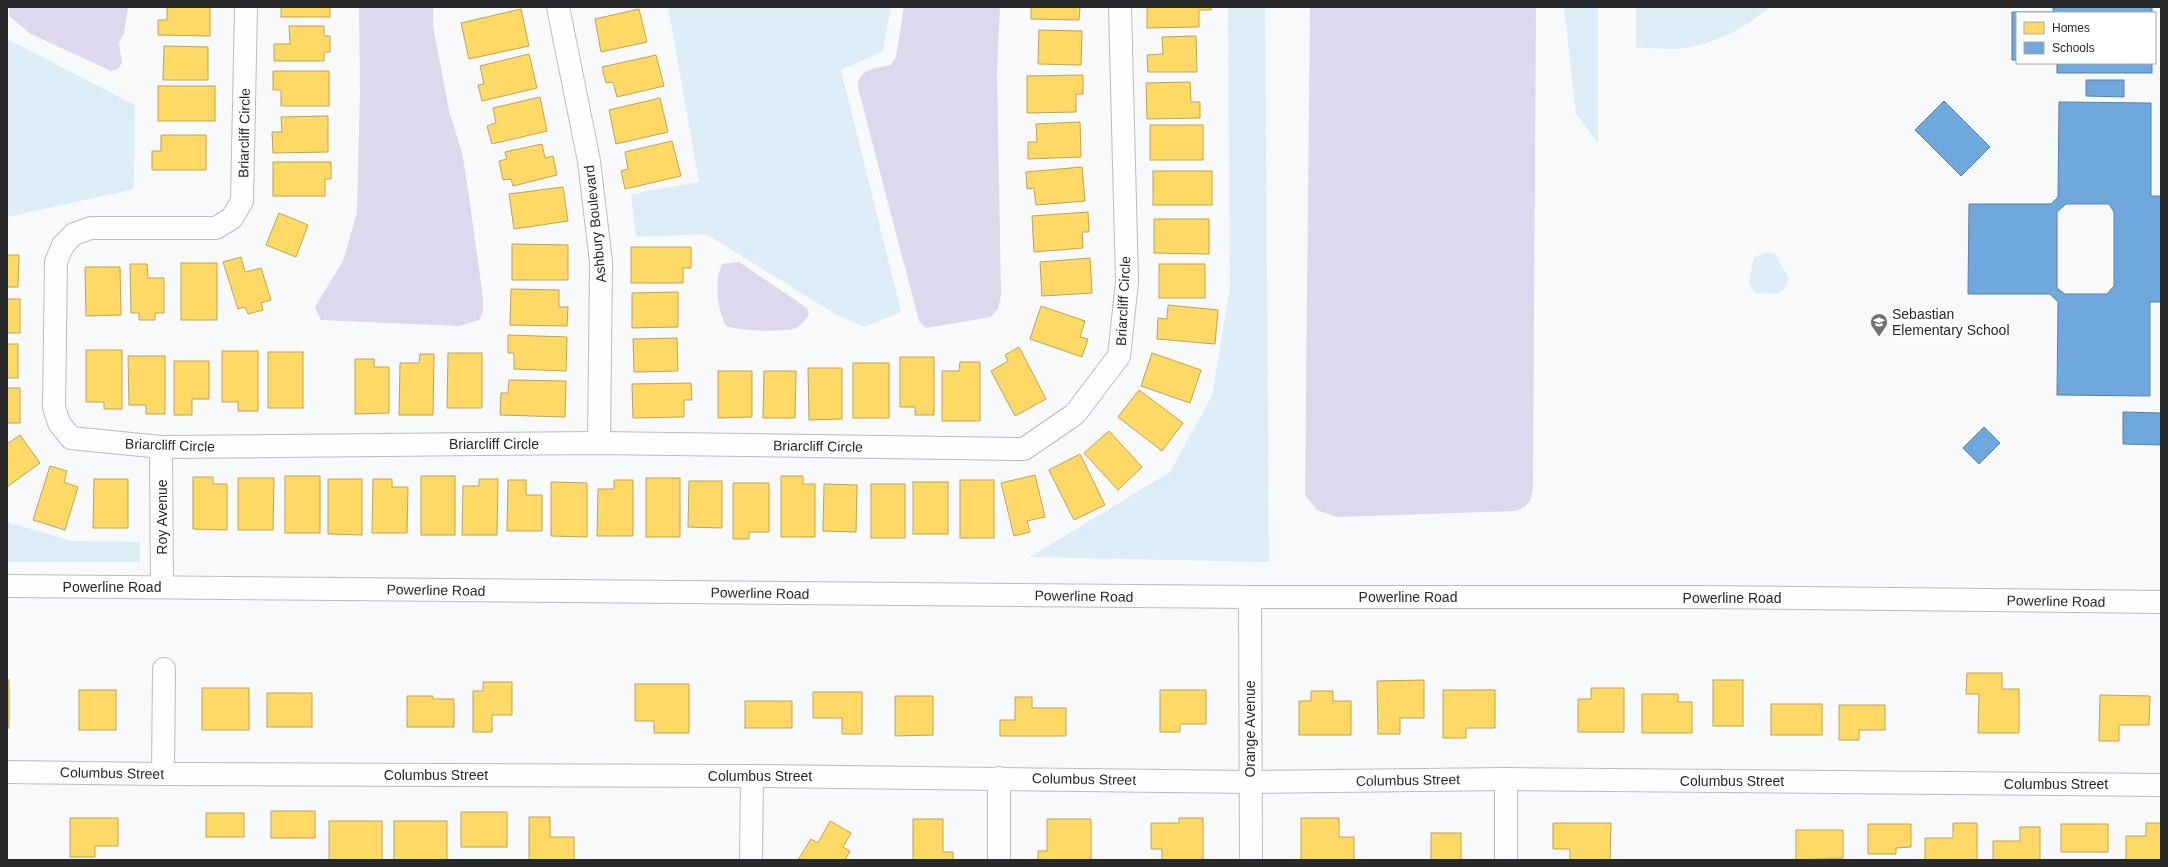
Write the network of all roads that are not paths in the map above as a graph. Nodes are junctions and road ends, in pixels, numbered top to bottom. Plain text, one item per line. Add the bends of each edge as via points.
1 (246, 7) edge
2 (558, 7) edge
3 (1120, 7) edge
4 (599, 443) junction
5 (161, 447) junction
6 (7, 586) edge
7 (162, 587) junction
8 (1250, 597) junction
9 (2161, 602) edge
10 (164, 669) dead end
11 (7, 772) edge
12 (163, 774) junction
13 (752, 776) junction
14 (1000, 778) junction
15 (1506, 779) junction
16 (1251, 782) junction
17 (2161, 785) edge
18 (751, 860) edge
19 (999, 860) edge
20 (1251, 860) edge
21 (1506, 860) edge

1 - 5 street, Briarcliff Circle via 242,201 232,218 216,228 91,228 74,234 63,245 56,262 54,406 59,424 71,438
2 - 4 street, Ashbury Boulevard via 589,160 601,262
3 - 4 street, Briarcliff Circle via 1126,282 1119,356 1075,414 1024,449
4 - 5 street, Briarcliff Circle
5 - 7 street, Roy Avenue
6 - 7 street, Powerline Road
7 - 8 street, Powerline Road
8 - 9 street, Powerline Road via 1708,597
8 - 16 street, Orange Avenue
10 - 12 street
11 - 12 street, Columbus Street
12 - 13 street, Columbus Street
13 - 14 street, Columbus Street
13 - 18 street
14 - 16 street, Columbus Street
14 - 19 street
15 - 16 street, Columbus Street
15 - 17 street, Columbus Street
15 - 21 street
16 - 20 street, Orange Avenue

